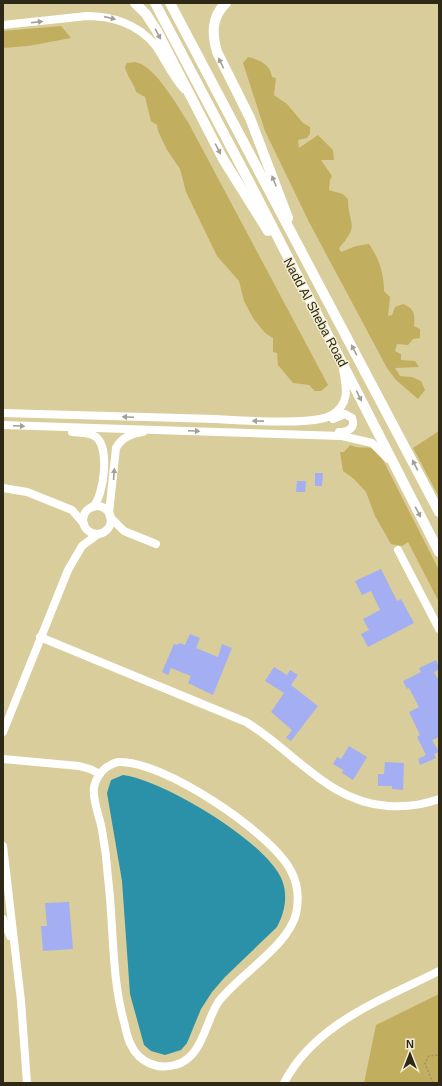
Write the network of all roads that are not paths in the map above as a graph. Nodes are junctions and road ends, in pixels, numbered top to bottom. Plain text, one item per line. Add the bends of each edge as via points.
1 (135, 3) edge
2 (155, 3) edge
3 (170, 3) edge
4 (226, 3) edge
5 (3, 25) edge
6 (189, 94) junction
7 (290, 232) junction
8 (284, 250) junction
9 (341, 360) junction
10 (3, 413) edge
11 (297, 420) junction
12 (3, 425) edge
13 (34, 426) junction
14 (155, 429) junction
15 (297, 435) junction
16 (393, 464) junction
17 (3, 488) edge
18 (92, 508) junction
19 (72, 510) junction
20 (439, 512) edge
21 (110, 515) junction
22 (84, 525) junction
23 (124, 531) junction
24 (101, 533) junction
25 (156, 544) dead end
26 (82, 546) junction
27 (398, 550) dead end
28 (439, 552) edge
29 (439, 629) edge
30 (40, 637) junction
31 (3, 732) edge
32 (3, 759) edge
33 (100, 774) junction
34 (439, 799) edge
35 (3, 846) edge
36 (5, 876) edge
37 (3, 919) edge
38 (14, 942) junction
39 (439, 971) edge
40 (27, 1083) edge
41 (284, 1083) edge

1 -> 6 main road via 157,31
2 - 8 main road, Nadd Al Sheba Road
3 - 7 main road, Nadd Al Sheba Road
7 -> 4 main road via 286,209 257,136 220,61 214,43 215,20
5 -> 6 street via 87,16 117,20 134,28 148,39 175,79
6 -> 8 main road via 238,183 269,232
20 -> 7 main road, Nadd Al Sheba Road
8 - 9 main road, Nadd Al Sheba Road
9 - 11 street via 347,390 343,404 328,417
9 -> 16 main road, Nadd Al Sheba Road
11 -> 10 street via 247,421
11 - 15 street via 321,423 345,414 350,416 354,424 346,432 315,431
12 -> 13 street
13 - 14 street
13 - 18 street via 51,431 93,435 100,440 104,449 101,492
14 -> 15 street
21 -> 14 street via 115,452 118,444 128,435
15 - 16 street via 342,436 366,441 377,447
16 -> 28 main road, Nadd Al Sheba Road
17 - 19 street via 27,492
18 - 19 street
18 - 21 street via 104,508
18 - 22 street via 84,515
19 - 22 street
21 - 23 street
21 - 24 street via 109,527
22 - 24 street via 88,531
22 - 26 street
23 - 24 street
23 - 25 street
24 - 26 street
26 - 30 street via 68,570
27 - 29 street
30 - 31 street
30 - 34 street via 246,722 315,776 344,795 379,805 398,807
32 - 33 street via 79,766
33 - 33 street via 94,795 105,848 115,975 123,1017 131,1045 139,1057 157,1066 174,1066 194,1053 214,1009 226,993 289,931 297,906 295,879 283,859 263,839 224,807 196,790 159,773 124,762 112,764
35 - 36 street
36 - 38 street
37 - 38 street
38 - 40 street
39 - 41 street via 334,1026 309,1047

